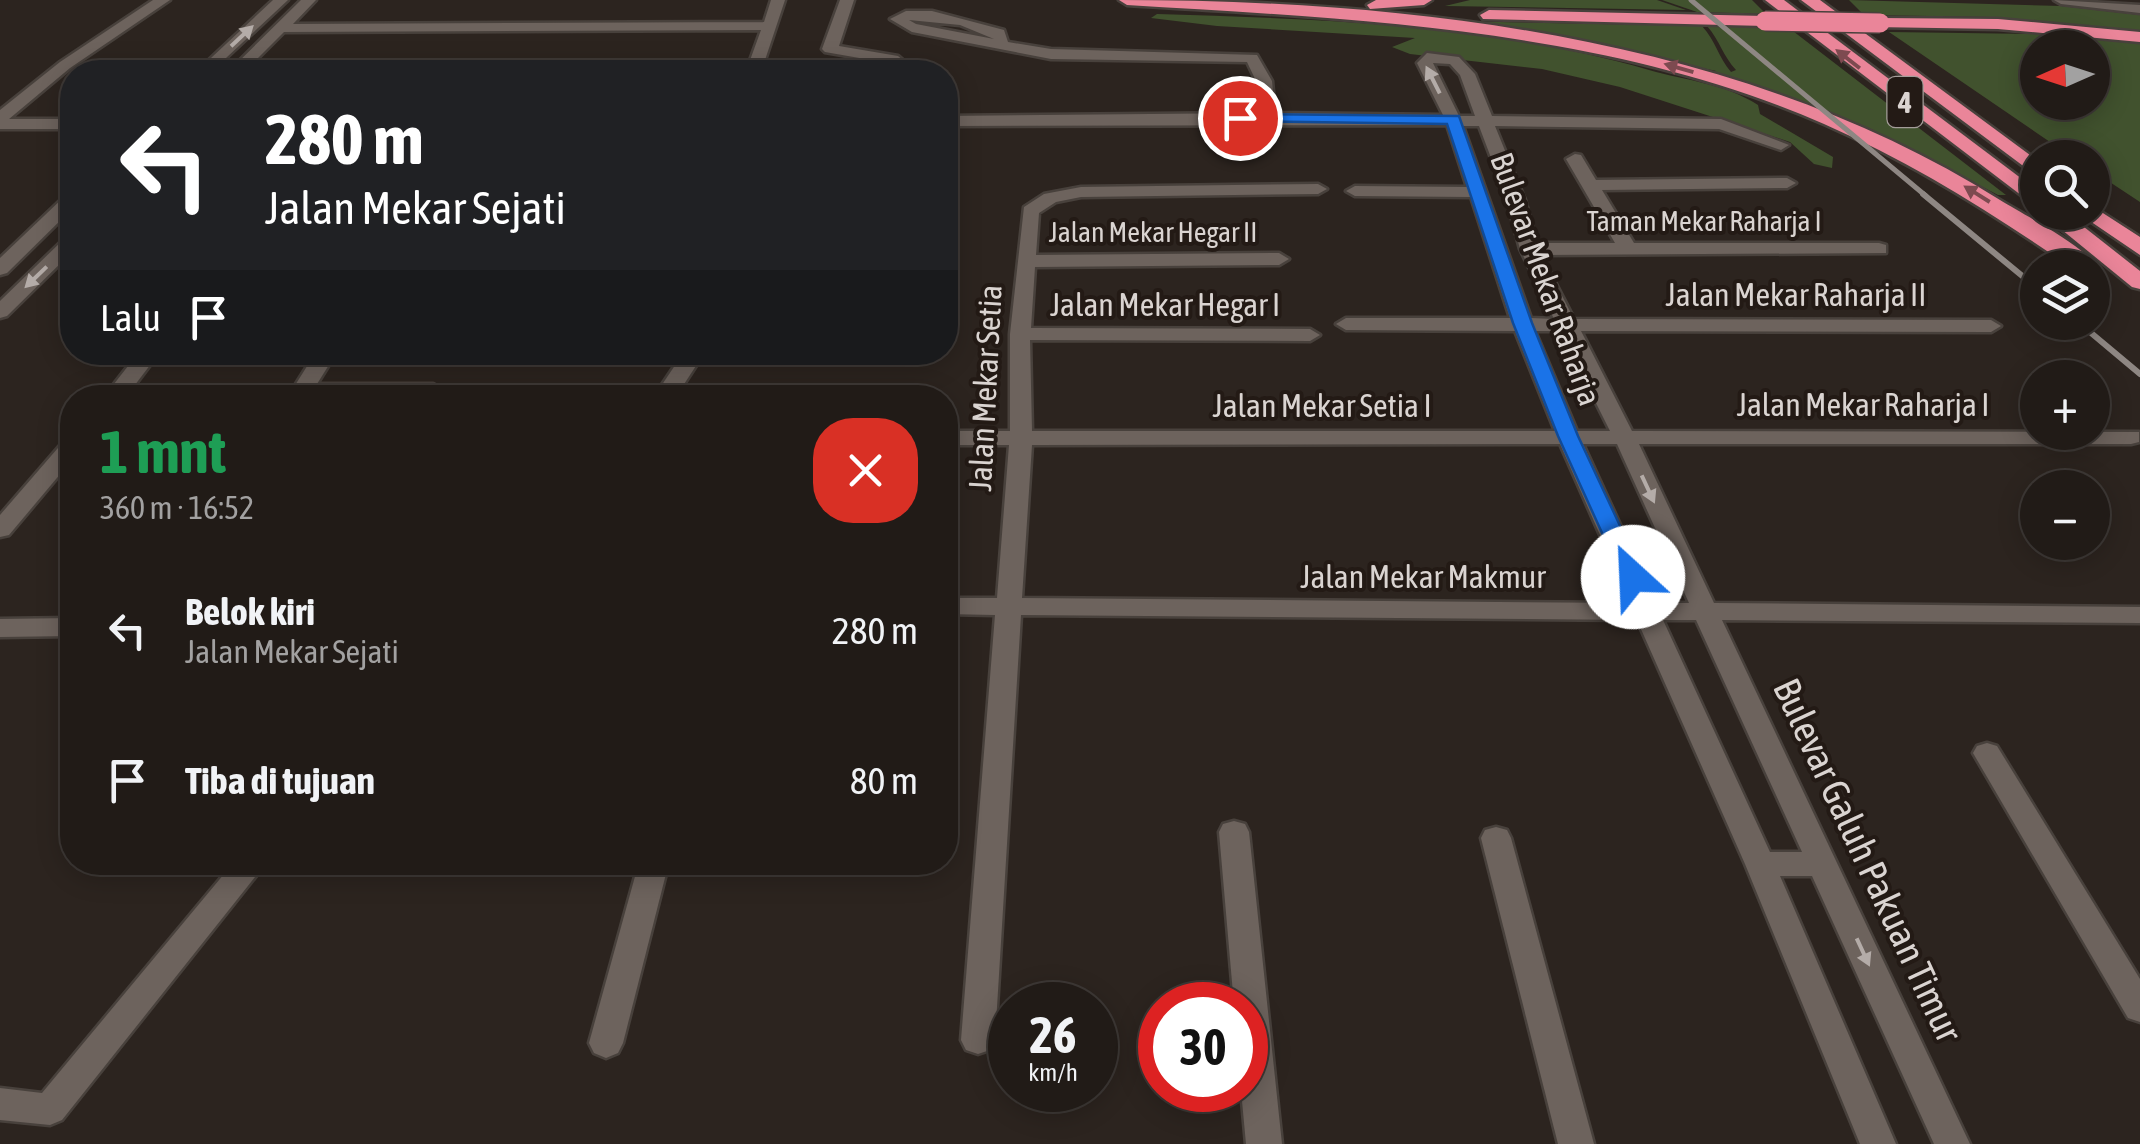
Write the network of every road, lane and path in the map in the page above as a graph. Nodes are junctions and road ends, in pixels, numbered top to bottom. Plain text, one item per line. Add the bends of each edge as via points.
1 (162, 0) edge
2 (281, 0) edge
3 (309, 0) edge
4 (778, 0) edge
5 (847, 0) edge
6 (1127, 0) edge
7 (1424, 0) edge
8 (1773, 0) edge
9 (1809, 0) edge
10 (2062, 0) edge
11 (2140, 9) edge
12 (1288, 10) junction
13 (767, 26) junction
14 (281, 28) junction
15 (2140, 37) edge
16 (996, 46) junction
17 (75, 60) edge
18 (216, 60) edge
19 (248, 60) edge
20 (757, 60) edge
21 (894, 60) edge
22 (60, 72) edge
23 (1937, 95) junction
24 (1267, 118) junction
25 (1453, 119) junction
26 (1491, 120) junction
27 (0, 121) edge
28 (958, 121) edge
29 (60, 124) edge
30 (1781, 145) dead end
31 (2020, 146) edge
32 (2020, 157) edge
33 (1575, 158) dead end
34 (1787, 182) dead end
35 (1592, 184) junction
36 (2020, 188) edge
37 (1318, 189) dead end
38 (1354, 190) dead end
39 (1480, 192) junction
40 (2110, 203) edge
41 (60, 211) edge
42 (60, 222) edge
43 (2140, 222) edge
44 (48, 223) junction
45 (2110, 226) edge
46 (2074, 230) edge
47 (1529, 248) junction
48 (1627, 248) junction
49 (1879, 248) dead end
50 (2140, 248) edge
51 (2062, 250) edge
52 (60, 254) edge
53 (1279, 259) dead end
54 (1028, 261) junction
55 (0, 269) edge
56 (2140, 282) edge
57 (2110, 284) edge
58 (2140, 307) edge
59 (0, 312) edge
60 (1564, 322) junction
61 (1522, 323) junction
62 (1346, 324) dead end
63 (1991, 326) dead end
64 (1020, 334) junction
65 (1310, 335) dead end
66 (140, 365) edge
67 (123, 385) edge
68 (1568, 436) junction
69 (1624, 436) junction
70 (958, 438) edge
71 (1020, 438) junction
72 (2131, 438) dead end
73 (60, 460) edge
74 (0, 530) edge
75 (958, 606) edge
76 (1006, 607) junction
77 (1649, 612) junction
78 (1706, 613) junction
79 (2140, 615) edge
80 (0, 628) edge
81 (60, 628) edge
82 (1986, 753) dead end
83 (1234, 832) dead end
84 (1496, 838) dead end
85 (1760, 864) junction
86 (1823, 864) junction
87 (241, 875) edge
88 (651, 875) edge
89 (2140, 1008) edge
90 (978, 1040) dead end
91 (606, 1043) dead end
92 (0, 1104) edge
93 (1264, 1144) edge
94 (1576, 1144) edge
95 (1878, 1144) edge
96 (1952, 1144) edge

1 - 17 street
18 -> 2 street
3 - 14 street
4 - 13 street
5 - 21 street via 830,49
6 - 12 highway
7 - 12 highway
36 -> 8 highway, 4
9 - 23 highway, 4
10 - 11 street
12 - 15 highway, bridge via 1998,24
51 -> 12 highway via 1896,149 1741,86 1550,40
13 - 14 street
13 - 20 street
14 - 19 street
16 - 16 street via 912,28 897,19 919,14 974,25 999,33
16 - 24 street via 1051,54 1252,58 1264,81
22 - 27 street
23 - 31 highway
23 - 32 highway, 4
24 - 25 street
24 - 28 street
25 - 26 street
25 -> 26 street, Bulevar Mekar Raharja via 1427,58 1454,60 1464,68
25 - 39 street, Bulevar Mekar Raharja
26 - 30 street via 1720,124
26 - 47 street, Bulevar Mekar Raharja
27 - 29 street
33 - 35 street
34 - 35 street
35 - 48 street
37 - 54 street, Jalan Mekar Setia via 1064,194 1030,211
38 - 39 street
39 - 61 street, Bulevar Mekar Raharja
40 - 43 highway
41 - 44 street
42 - 44 street
44 - 55 street
45 - 50 highway
46 - 56 highway
47 - 48 street, Taman Mekar Raharja I
47 - 60 street, Bulevar Mekar Raharja
48 - 49 street, Taman Mekar Raharja I
52 -> 59 street
53 - 54 street, Jalan Mekar Hegar II
54 - 64 street, Jalan Mekar Setia
57 - 58 highway
60 - 61 street, Jalan Mekar Raharja II
60 - 63 street, Jalan Mekar Raharja II
60 - 69 street, Bulevar Mekar Raharja
61 - 62 street, Jalan Mekar Raharja II
61 - 68 street, Bulevar Mekar Raharja
64 - 65 street, Jalan Mekar Hegar I
64 - 71 street, Jalan Mekar Setia
66 - 67 street
68 - 69 street, Jalan Mekar Setia I
68 - 71 street, Jalan Mekar Setia I
68 - 77 street, Bulevar Mekar Raharja
69 - 72 street, Jalan Mekar Raharja I
69 -> 78 street, Bulevar Mekar Raharja
70 - 71 street, Jalan Mekar Setia I
71 - 76 street, Jalan Mekar Setia
73 - 74 street
75 - 76 street, Jalan Mekar Makmur
76 - 77 street, Jalan Mekar Makmur
76 - 90 street, Jalan Mekar Setia
77 - 78 street, Jalan Mekar Makmur
77 - 85 street
78 - 79 street, Jalan Mekar Makmur
78 - 86 street, Bulevar Galuh Pakuan Timur
80 - 81 street
82 - 89 street
83 - 93 street
84 - 94 street
85 - 86 street
85 - 95 street
86 -> 96 street, Bulevar Galuh Pakuan Timur
87 - 92 street via 50,1109
88 - 91 street

